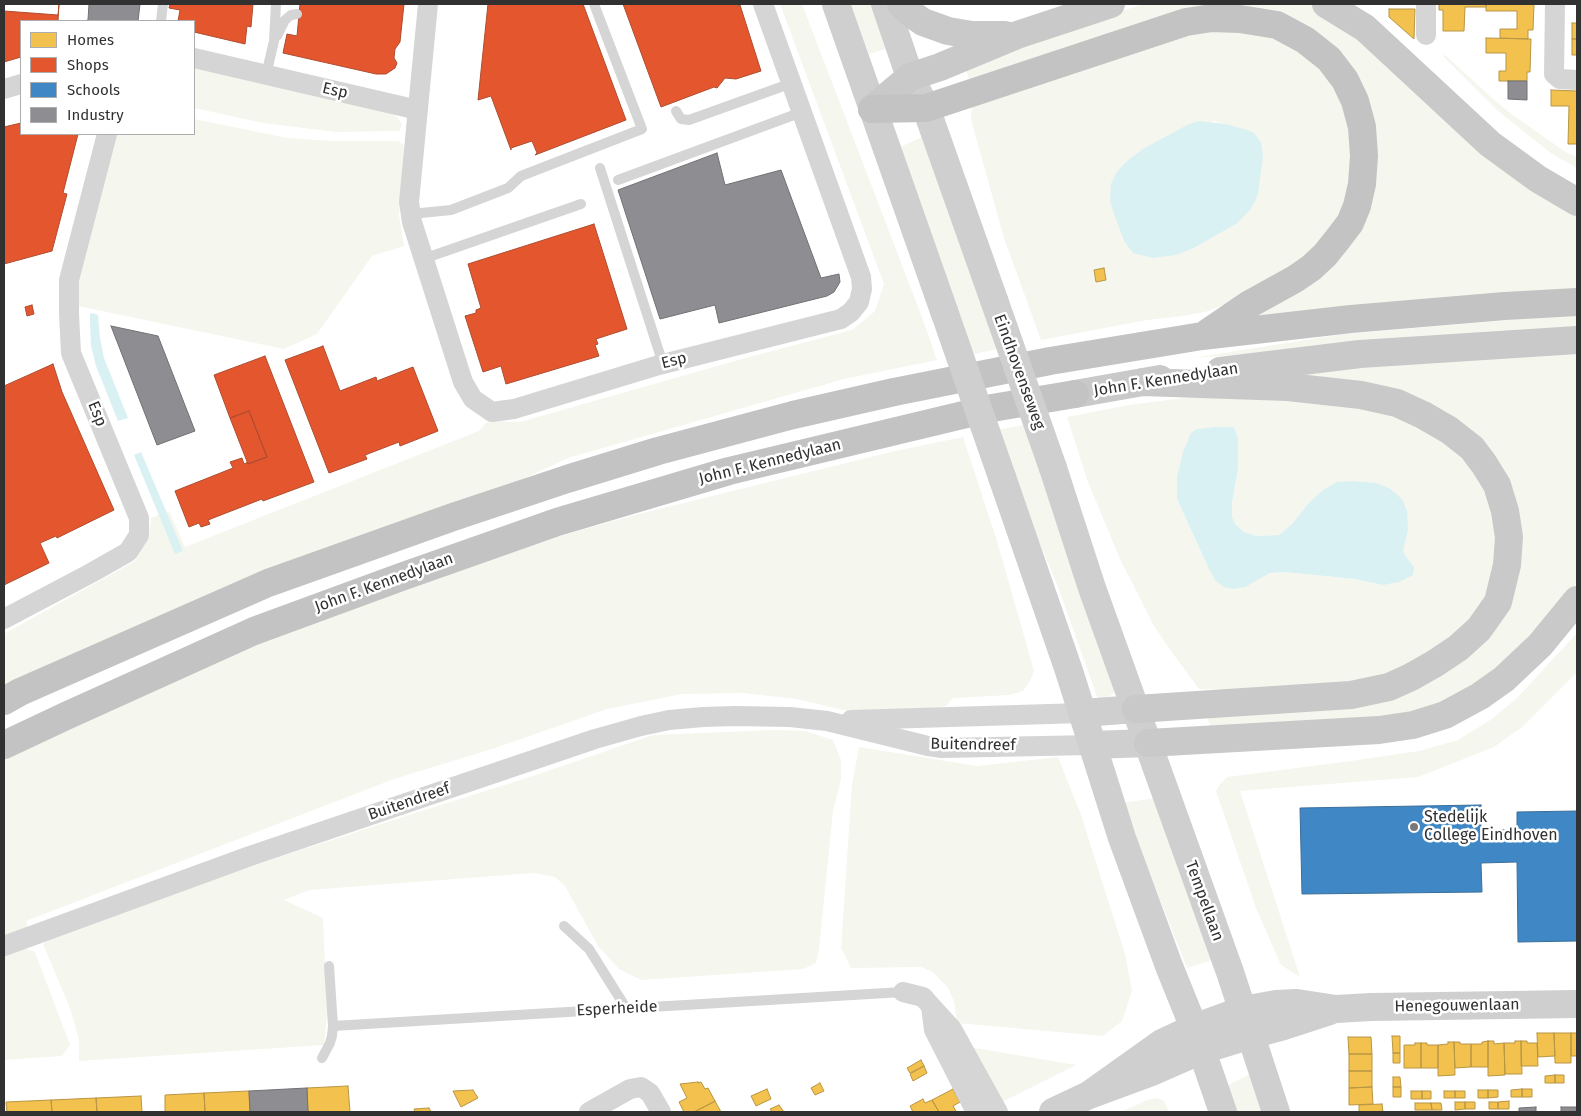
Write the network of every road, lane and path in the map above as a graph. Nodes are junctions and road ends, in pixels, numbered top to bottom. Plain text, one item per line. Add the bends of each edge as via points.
1 (163, 4) edge
2 (276, 4) edge
3 (428, 4) edge
4 (594, 4) edge
5 (764, 4) edge
6 (836, 4) edge
7 (885, 4) edge
8 (901, 4) edge
9 (1111, 4) edge
10 (1326, 4) edge
11 (1426, 4) edge
12 (1555, 4) edge
13 (297, 14) dead end
14 (161, 20) edge
15 (1017, 35) junction
16 (1426, 35) dead end
17 (274, 41) junction
18 (195, 58) edge
19 (266, 75) junction
20 (910, 77) junction
21 (1577, 80) edge
22 (792, 83) junction
23 (20, 84) edge
24 (4, 89) edge
25 (926, 108) junction
26 (872, 109) junction
27 (418, 110) junction
28 (676, 111) dead end
29 (802, 112) junction
30 (107, 135) edge
31 (600, 168) dead end
32 (618, 180) dead end
33 (1577, 202) edge
34 (581, 204) dead end
35 (411, 214) junction
36 (423, 259) junction
37 (1577, 302) edge
38 (1202, 336) junction
39 (1577, 340) edge
40 (663, 364) junction
41 (1142, 382) junction
42 (1075, 394) joint
43 (1577, 600) edge
44 (4, 619) edge
45 (4, 701) edge
46 (1136, 709) junction
47 (1083, 713) junction
48 (827, 721) junction
49 (1148, 743) junction
50 (4, 745) edge
51 (1092, 745) junction
52 (564, 926) dead end
53 (4, 946) edge
54 (329, 966) dead end
55 (903, 992) joint
56 (1577, 1004) edge
57 (931, 1006) junction
58 (626, 1008) junction
59 (1247, 1022) junction
60 (333, 1026) junction
61 (1198, 1039) junction
62 (322, 1058) dead end
63 (589, 1112) edge
64 (661, 1112) edge
65 (976, 1112) edge
66 (998, 1112) edge
67 (1053, 1112) edge
68 (1223, 1112) edge
69 (1276, 1112) edge

1 - 14 lane
2 - 17 lane
3 - 27 street, Esp
4 - 35 lane via 642,129 521,176 508,188 451,210
5 - 22 street, Esp
6 - 26 main road
7 - 20 main road, Eindhovenseweg
8 - 15 main road via 923,22 948,32
9 - 15 main road
10 - 33 main road via 1365,28 1490,144
11 - 16 street
12 - 21 street via 1554,74 1560,79
13 - 17 lane via 285,20
15 - 20 main road
17 - 19 lane
18 - 19 street, Esp
19 - 27 street, Esp
20 - 25 main road, Eindhovenseweg
20 - 26 main road
22 - 28 lane via 689,120 681,119
22 - 29 street, Esp
23 - 24 street
25 - 26 highway
25 - 38 highway via 1195,20 1240,19 1277,25 1305,40 1329,59 1356,101 1362,128 1362,184 1350,223 1311,268
25 - 46 main road, Eindhovenseweg, bridge
26 - 47 main road, bridge
27 - 35 street, Esp via 409,202
29 - 32 lane
29 - 40 street, Esp via 861,277 859,302 841,319
30 - 44 street, Esp via 69,280 71,353 139,518 139,535 128,552
31 - 40 lane
34 - 36 lane
35 - 36 street, Esp
36 - 40 street, Esp via 463,382 473,400 492,412 514,409
37 - 38 highway via 1351,318
38 - 45 highway via 1050,361 842,404 612,465 268,583
39 - 41 main road, John F. Kennedylaan via 1360,354
41 - 42 main road, John F. Kennedylaan
41 - 46 main road via 1288,387 1361,395 1397,403 1449,430 1472,448 1497,485 1509,537 1508,565 1498,602 1479,629 1458,648 1411,677 1389,687 1351,695
42 - 50 highway, John F. Kennedylaan via 992,408 738,469 557,522 254,631
43 - 49 main road via 1540,645 1504,679 1445,715 1379,730
46 - 47 main road
46 - 49 main road, Eindhovenseweg
47 - 48 street, Buitendreef
47 - 51 main road
48 - 51 street, Buitendreef via 942,748
48 - 53 street, Buitendreef via 798,717 703,717 669,720 618,732 250,856
49 - 51 main road
49 - 59 main road, Tempellaan
51 - 61 main road via 1122,838
52 - 58 lane via 589,949
54 - 60 lane
55 - 57 street, Esperheide via 923,998
55 - 58 lane, Esperheide
56 - 59 main road, Henegouwenlaan via 1336,1009 1297,1003 1276,1004
57 - 65 street via 934,1030
57 - 66 street, Esperheide via 952,1029
58 - 60 lane, Esperheide
59 - 61 main road, Henegouwenlaan
59 - 69 main road, Tempellaan
60 - 62 lane via 330,1043
61 - 67 main road, Henegouwenlaan via 1154,1071
61 - 68 main road
63 - 64 street via 630,1090 642,1088 650,1093

